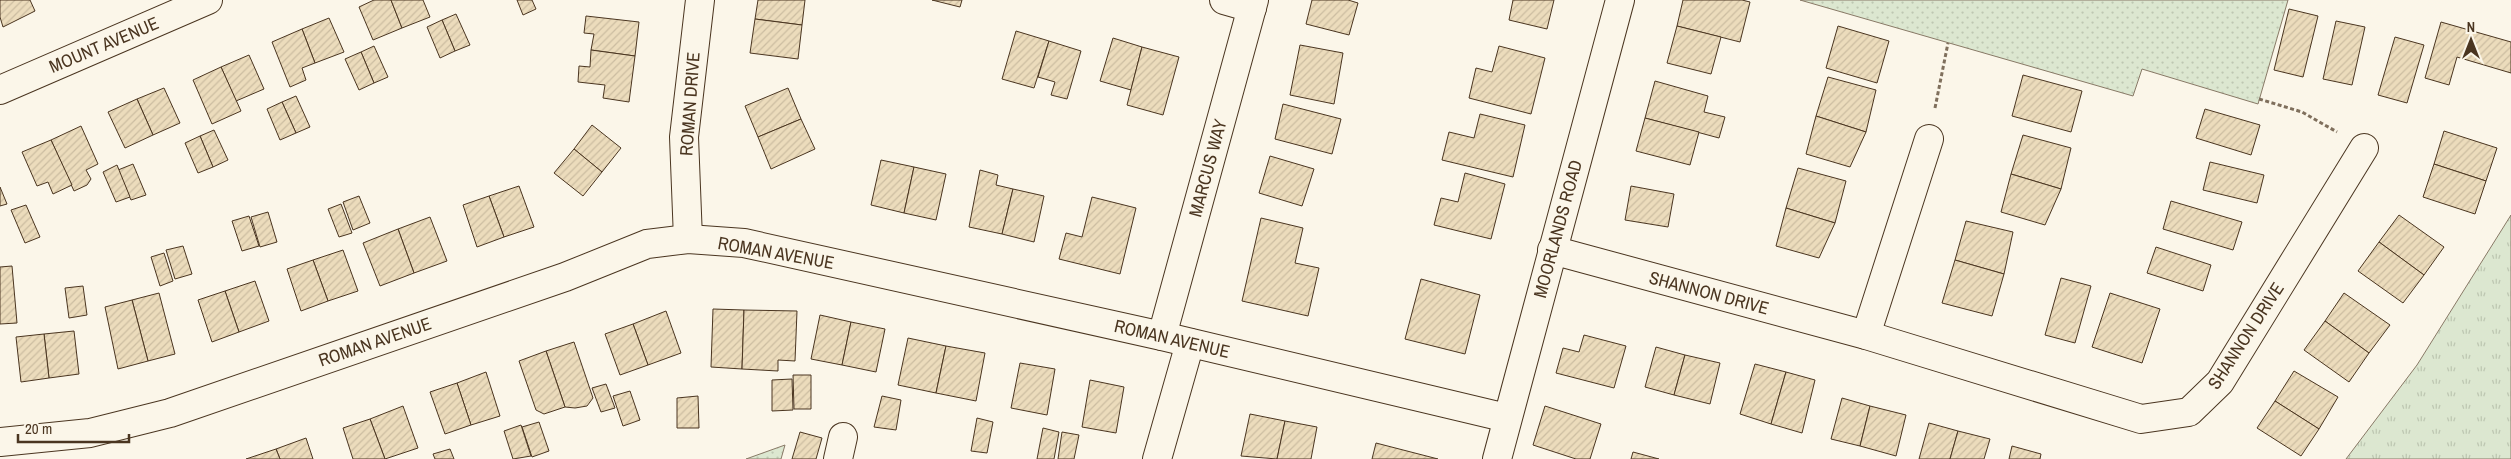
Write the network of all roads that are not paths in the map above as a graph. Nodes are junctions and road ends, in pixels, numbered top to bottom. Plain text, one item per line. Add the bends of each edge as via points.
1 (208, 0) edge
2 (700, 0) edge
3 (1224, 0) edge
4 (1620, 0) edge
5 (1253, 4) edge
6 (0, 90) edge
7 (1929, 139) road end
8 (2364, 148) road end
9 (688, 239) junction
10 (1552, 250) junction
11 (1162, 336) junction
12 (1866, 336) junction
13 (1190, 343) junction
14 (1507, 418) junction
15 (0, 442) edge
16 (1157, 459) edge
17 (1497, 459) edge

1 - 6 street, MOUNT AVENUE
2 - 9 street, ROMAN DRIVE via 684,137
3 - 5 street
4 - 10 street, MOORLANDS ROAD
5 - 11 street, MARCUS WAY
7 - 12 street
8 - 12 street, SHANNON DRIVE via 2220,382 2189,412 2141,419
9 - 11 street, ROMAN AVENUE via 744,243
9 - 15 street, ROMAN AVENUE via 647,244 565,277 170,413 90,433
10 - 12 street, SHANNON DRIVE
10 - 14 street, MOORLANDS ROAD
11 - 13 street, ROMAN AVENUE
13 - 14 street, ROMAN AVENUE
13 - 16 street
14 - 17 street, MOORLANDS ROAD

